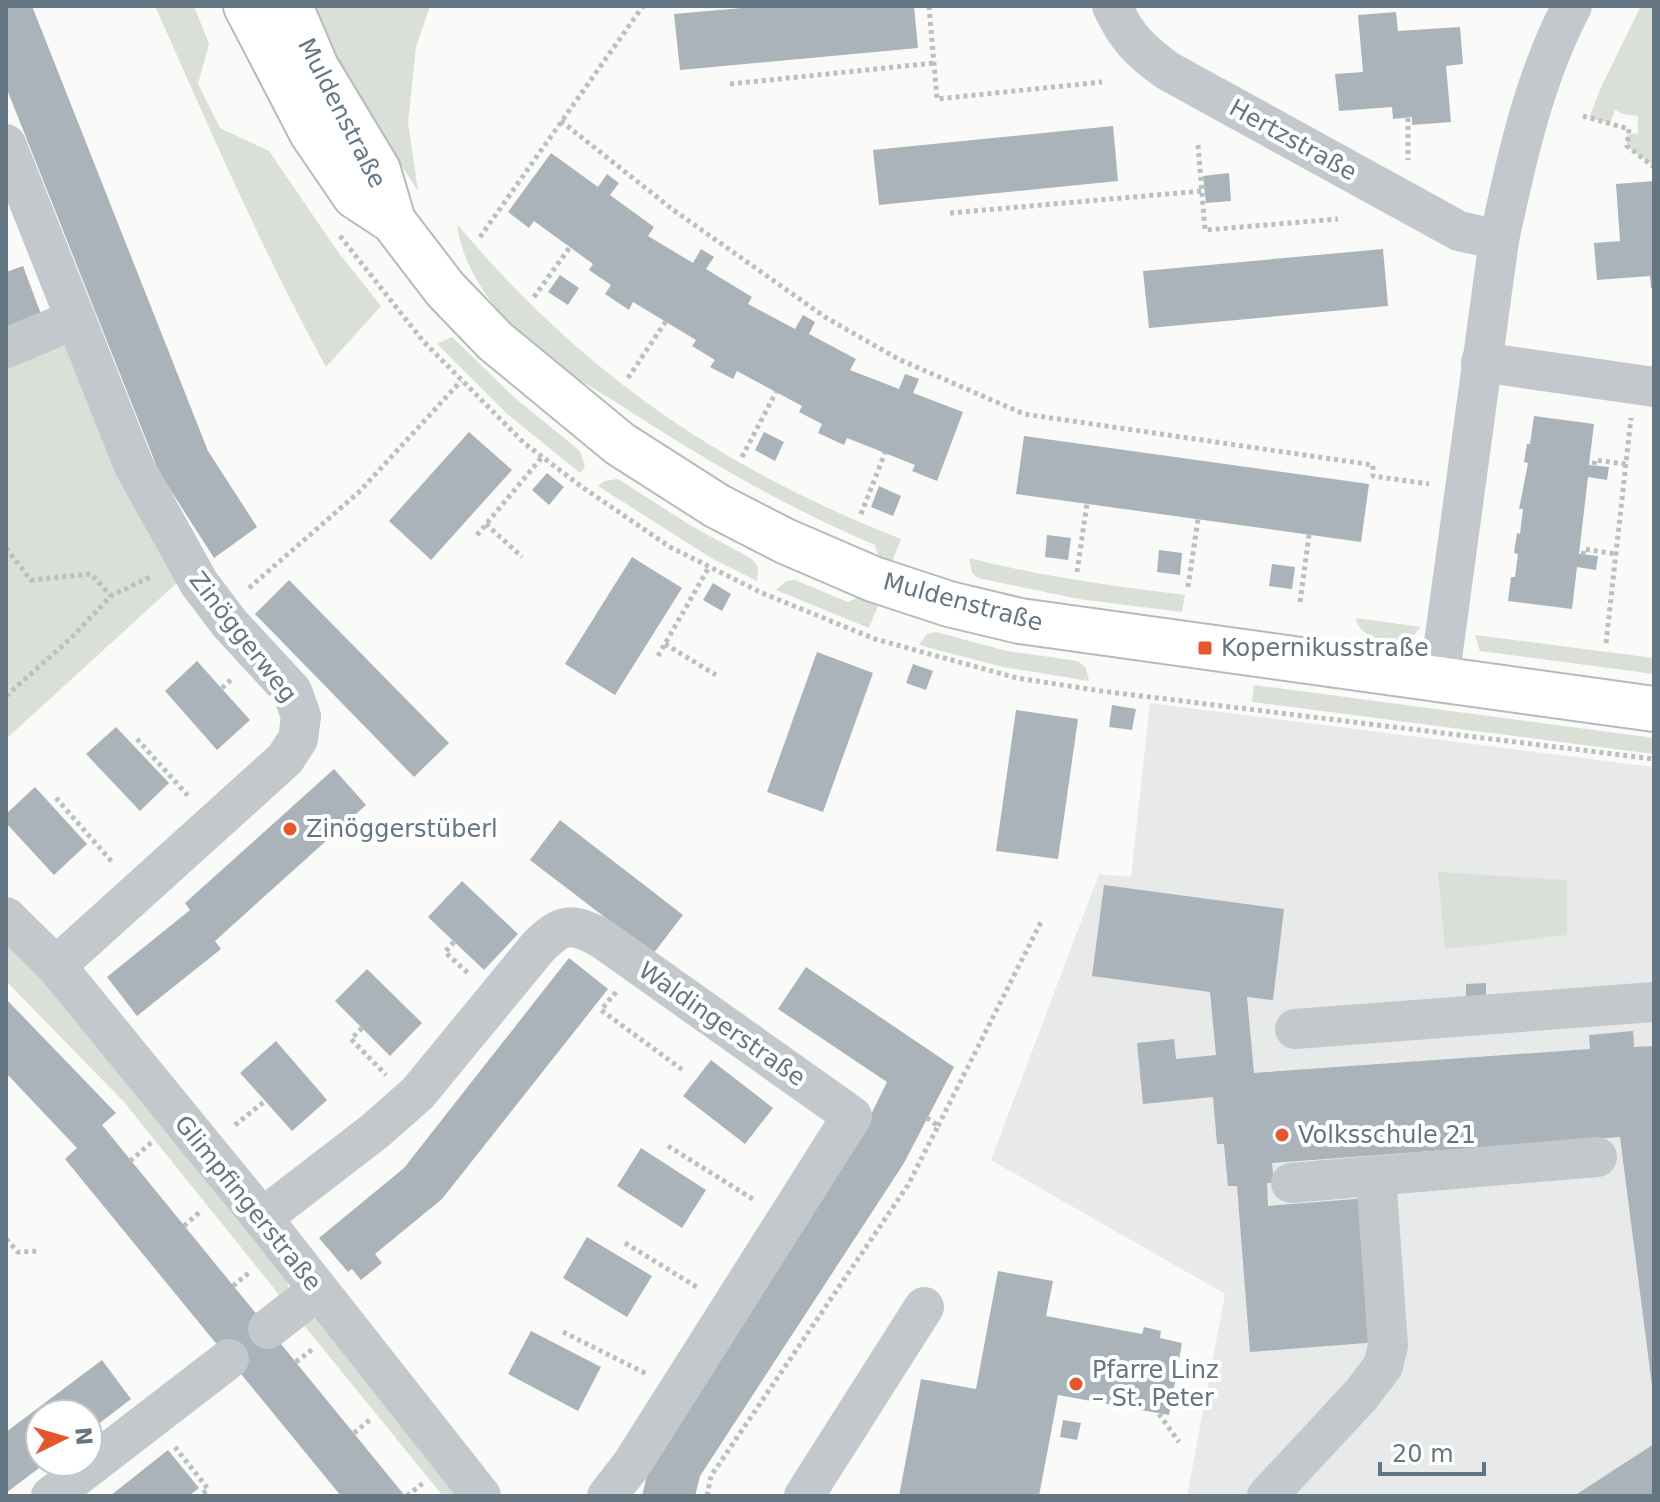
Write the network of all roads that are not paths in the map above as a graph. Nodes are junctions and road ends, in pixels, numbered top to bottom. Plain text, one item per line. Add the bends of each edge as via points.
1 (246, 6) edge
2 (290, 6) edge
3 (1112, 6) edge
4 (1572, 6) edge
5 (6, 144) edge
6 (393, 221) junction
7 (1499, 240) junction
8 (76, 319) junction
9 (6, 348) edge
10 (1481, 362) junction
11 (1643, 395) edge
12 (1439, 680) junction
13 (1654, 709) edge
14 (6, 917) edge
15 (56, 966) junction
16 (1654, 1002) edge
17 (1295, 1029) dead end
18 (1597, 1157) dead end
19 (1376, 1176) junction
20 (1291, 1183) dead end
21 (262, 1218) junction
22 (318, 1290) junction
23 (924, 1307) dead end
24 (268, 1329) dead end
25 (229, 1359) dead end
26 (610, 1494) edge
27 (51, 1496) edge
28 (481, 1496) edge
29 (804, 1496) edge
30 (1267, 1496) edge

1 - 6 main road, Muldenstraße via 334,168 355,196
2 - 6 main road, Muldenstraße via 316,67 378,170
3 - 7 street, Hertzstraße via 1141,52 1168,71 1459,231
4 - 7 street via 1537,92
5 - 8 street, Zinöggerweg
6 - 12 main road, Muldenstraße via 445,289 495,341 620,444 717,506 800,547 883,583 1020,621
7 - 10 street
8 - 9 street
8 - 15 street, Zinöggerweg via 134,466 180,553 230,624 292,691 301,716 298,739 285,759
10 - 11 street
10 - 12 street
12 - 13 main road, Muldenstraße
14 - 15 street, Glimpfingerstraße
15 - 21 street, Glimpfingerstraße
16 - 17 street
18 - 19 street
19 - 20 street
19 - 30 street via 1388,1346 1383,1366
21 - 22 street, Glimpfingerstraße
21 - 26 street, Waldingerstraße via 418,1093 552,934 565,926 581,927 638,964 852,1116
22 - 24 street
22 - 28 street, Glimpfingerstraße
23 - 29 street
25 - 27 street

